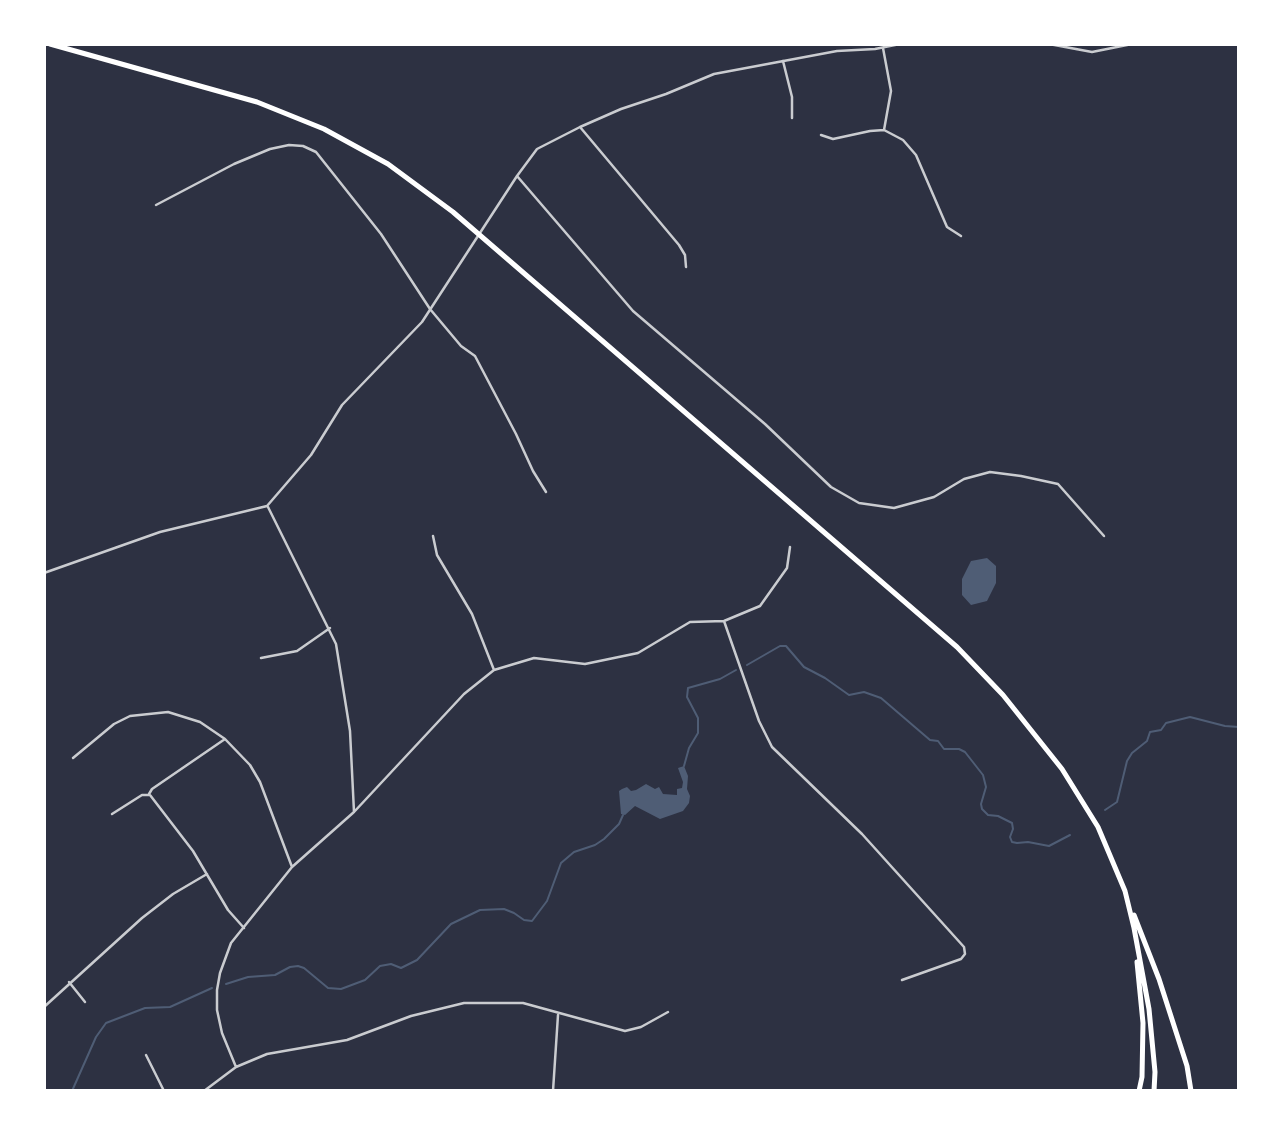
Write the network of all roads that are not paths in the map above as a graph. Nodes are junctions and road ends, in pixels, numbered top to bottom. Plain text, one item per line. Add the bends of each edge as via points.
1 (50, 44) edge
2 (61, 44) edge
3 (900, 44) edge
4 (1049, 44) edge
5 (1132, 44) edge
6 (883, 48) junction
7 (77, 53) junction
8 (783, 61) junction
9 (792, 118) dead end
10 (580, 127) junction
11 (884, 130) junction
12 (821, 135) dead end
13 (517, 176) junction
14 (156, 205) dead end
15 (961, 236) dead end
16 (686, 267) dead end
17 (430, 309) junction
18 (546, 492) dead end
19 (267, 506) junction
20 (433, 536) dead end
21 (1104, 537) dead end
22 (790, 547) dead end
23 (44, 573) edge
24 (724, 621) junction
25 (330, 628) junction
26 (261, 658) dead end
27 (494, 670) junction
28 (225, 739) junction
29 (73, 758) dead end
30 (148, 794) junction
31 (354, 812) junction
32 (112, 814) dead end
33 (292, 867) junction
34 (207, 874) junction
35 (1125, 891) junction
36 (244, 928) junction
37 (1134, 928) junction
38 (902, 980) dead end
39 (69, 982) junction
40 (85, 1002) dead end
41 (44, 1007) edge
42 (668, 1012) dead end
43 (558, 1015) junction
44 (146, 1055) dead end
45 (236, 1067) junction
46 (164, 1091) edge
47 (205, 1091) edge
48 (553, 1091) edge
49 (1139, 1091) edge
50 (1154, 1091) edge
51 (1191, 1091) edge

1 - 7 highway
2 - 7 highway
3 - 6 street
4 - 5 street via 1092,52
6 - 8 street
6 - 11 street via 891,91
7 - 35 highway via 194,83 292,115 388,164 453,212 968,657 1082,798
8 - 9 street
8 - 10 street via 704,77
10 - 13 street via 537,149
10 - 16 street via 680,245
11 - 12 street via 833,139
11 - 15 street via 912,149 947,227
13 - 17 street
13 - 21 street via 633,311 831,487 859,503 894,508 934,497 964,479 990,472 1021,476 1058,484
14 - 17 street via 270,149 303,146 316,152 381,234
17 - 18 street via 475,356
17 - 19 street via 342,405 311,455
19 - 23 street via 160,532
19 - 25 street
20 - 27 street via 437,555 472,614
22 - 24 street via 787,568 760,606
24 - 27 street via 690,622 638,653 585,664 534,658
24 - 38 street via 758,722 772,747 862,834 965,949 961,959
25 - 26 street via 293,652
25 - 31 street via 350,731
27 - 31 street via 464,694
28 - 29 street via 181,715 140,714 114,724
28 - 30 street
28 - 33 street via 260,782
30 - 32 street
30 - 34 street
31 - 33 street
33 - 36 street
34 - 36 street
34 - 39 street via 152,910
35 - 37 highway
35 - 51 highway via 1188,1066
36 - 45 street via 231,943 217,990 222,1033
37 - 49 highway via 1143,1023
37 - 50 highway via 1149,1009
39 - 40 street
39 - 41 street
42 - 43 street via 625,1031
43 - 45 street via 523,1003 464,1003 411,1016 347,1040 267,1054
43 - 48 street
44 - 46 street
45 - 47 street

